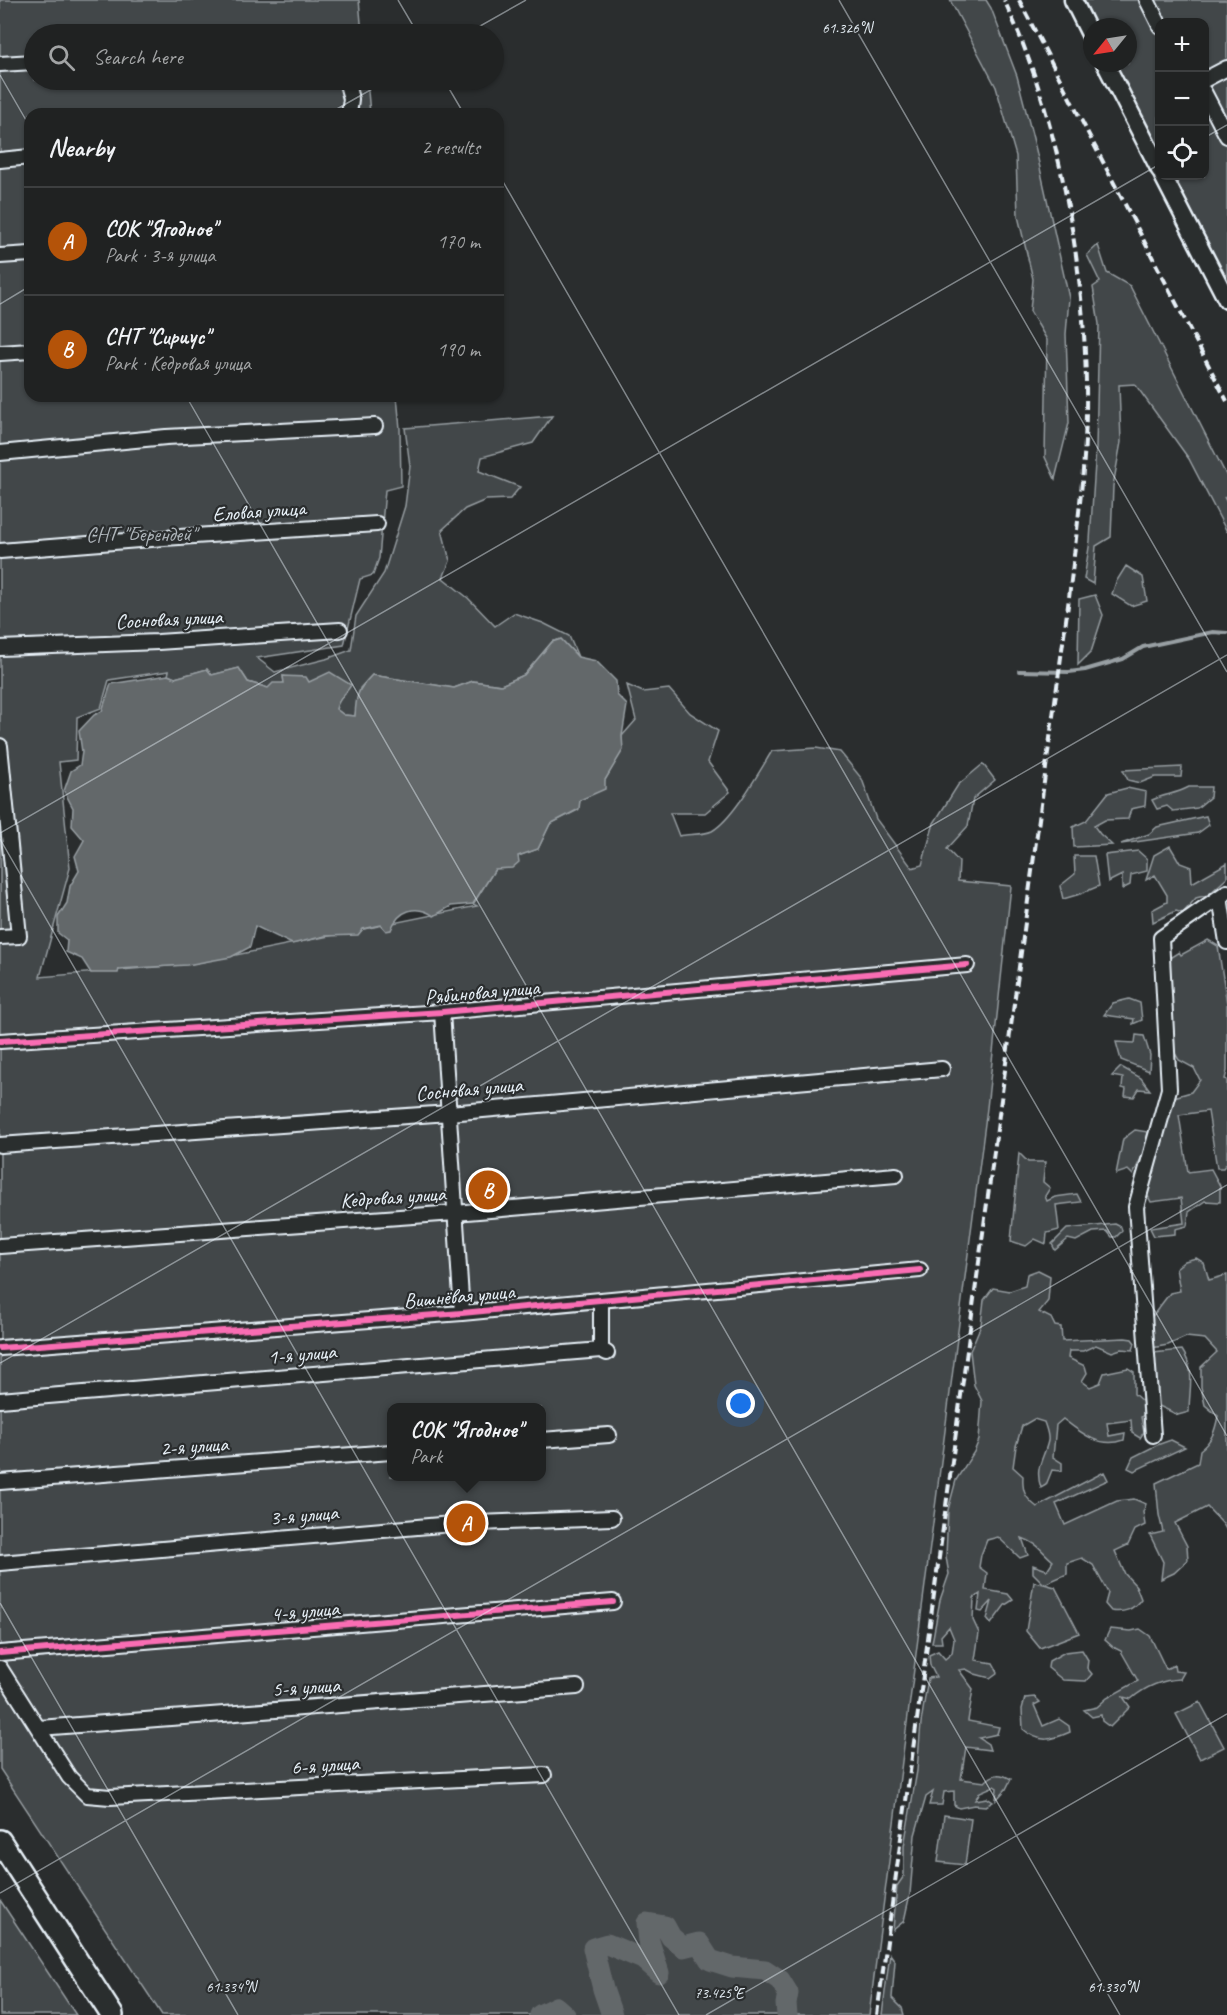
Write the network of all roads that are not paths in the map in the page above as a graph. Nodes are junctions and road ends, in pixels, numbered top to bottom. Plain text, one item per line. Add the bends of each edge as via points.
1 (1073, 0) edge
2 (1147, 0) edge
3 (1156, 18) edge
4 (1083, 20) edge
5 (24, 63) edge
6 (0, 64) edge
7 (1227, 68) edge
8 (1110, 72) edge
9 (1209, 77) edge
10 (349, 90) edge
11 (1209, 102) edge
12 (350, 108) edge
13 (1227, 136) edge
14 (24, 158) edge
15 (0, 160) edge
16 (1155, 160) edge
17 (1164, 180) edge
18 (24, 254) edge
19 (0, 256) edge
20 (1227, 300) edge
21 (24, 351) edge
22 (0, 353) edge
23 (375, 426) dead end
24 (0, 453) edge
25 (377, 524) dead end
26 (0, 552) edge
27 (340, 630) dead end
28 (0, 648) edge
29 (0, 746) edge
30 (5, 844) edge
31 (1223, 894) edge
32 (0, 937) edge
33 (1227, 942) edge
34 (967, 965) dead end
35 (442, 1012) junction
36 (0, 1041) edge
37 (942, 1069) dead end
38 (449, 1113) junction
39 (0, 1145) edge
40 (896, 1175) dead end
41 (454, 1213) junction
42 (0, 1246) edge
43 (920, 1270) dead end
44 (601, 1300) junction
45 (462, 1313) junction
46 (0, 1348) edge
47 (0, 1400) edge
48 (609, 1435) dead end
49 (1153, 1435) dead end
50 (546, 1440) edge
51 (387, 1452) edge
52 (0, 1482) edge
53 (612, 1518) dead end
54 (0, 1563) edge
55 (613, 1602) dead end
56 (0, 1653) edge
57 (0, 1668) edge
58 (577, 1687) dead end
59 (39, 1728) junction
60 (544, 1775) dead end
61 (0, 1841) edge
62 (112, 2015) edge

1 - 4 street
2 - 3 street
5 - 6 street
7 - 9 street
8 - 16 street
10 - 12 street
11 - 13 street
14 - 15 street
17 - 20 street
18 - 19 street
21 - 22 street
23 - 24 street via 166,437
25 - 26 street, Еловая улица
27 - 28 street, Сосновая улица
29 - 30 street
30 - 32 street via 19,936
31 - 33 street
31 - 49 street via 1161,938 1169,1089 1136,1207
34 - 35 street, Рябиновая улица
35 - 36 street, Рябиновая улица
35 - 38 street
37 - 38 street, Сосновая улица
38 - 39 street, Сосновая улица
38 - 41 street
40 - 41 street, Кедровая улица
41 - 42 street, Кедровая улица
41 - 45 street
43 - 44 street, Вишнёвая улица
44 - 45 street, Вишнёвая улица
44 - 47 street, 1-я улица via 604,1351
45 - 46 street, Вишнёвая улица
48 - 50 street
51 - 52 street, 2-я улица
53 - 54 street, 3-я улица via 452,1524
55 - 56 street, 4-я улица
57 - 59 street, 6-я улица
58 - 59 street, 5-я улица
59 - 60 street, 6-я улица via 69,1777 87,1795 110,1797
61 - 62 main road

